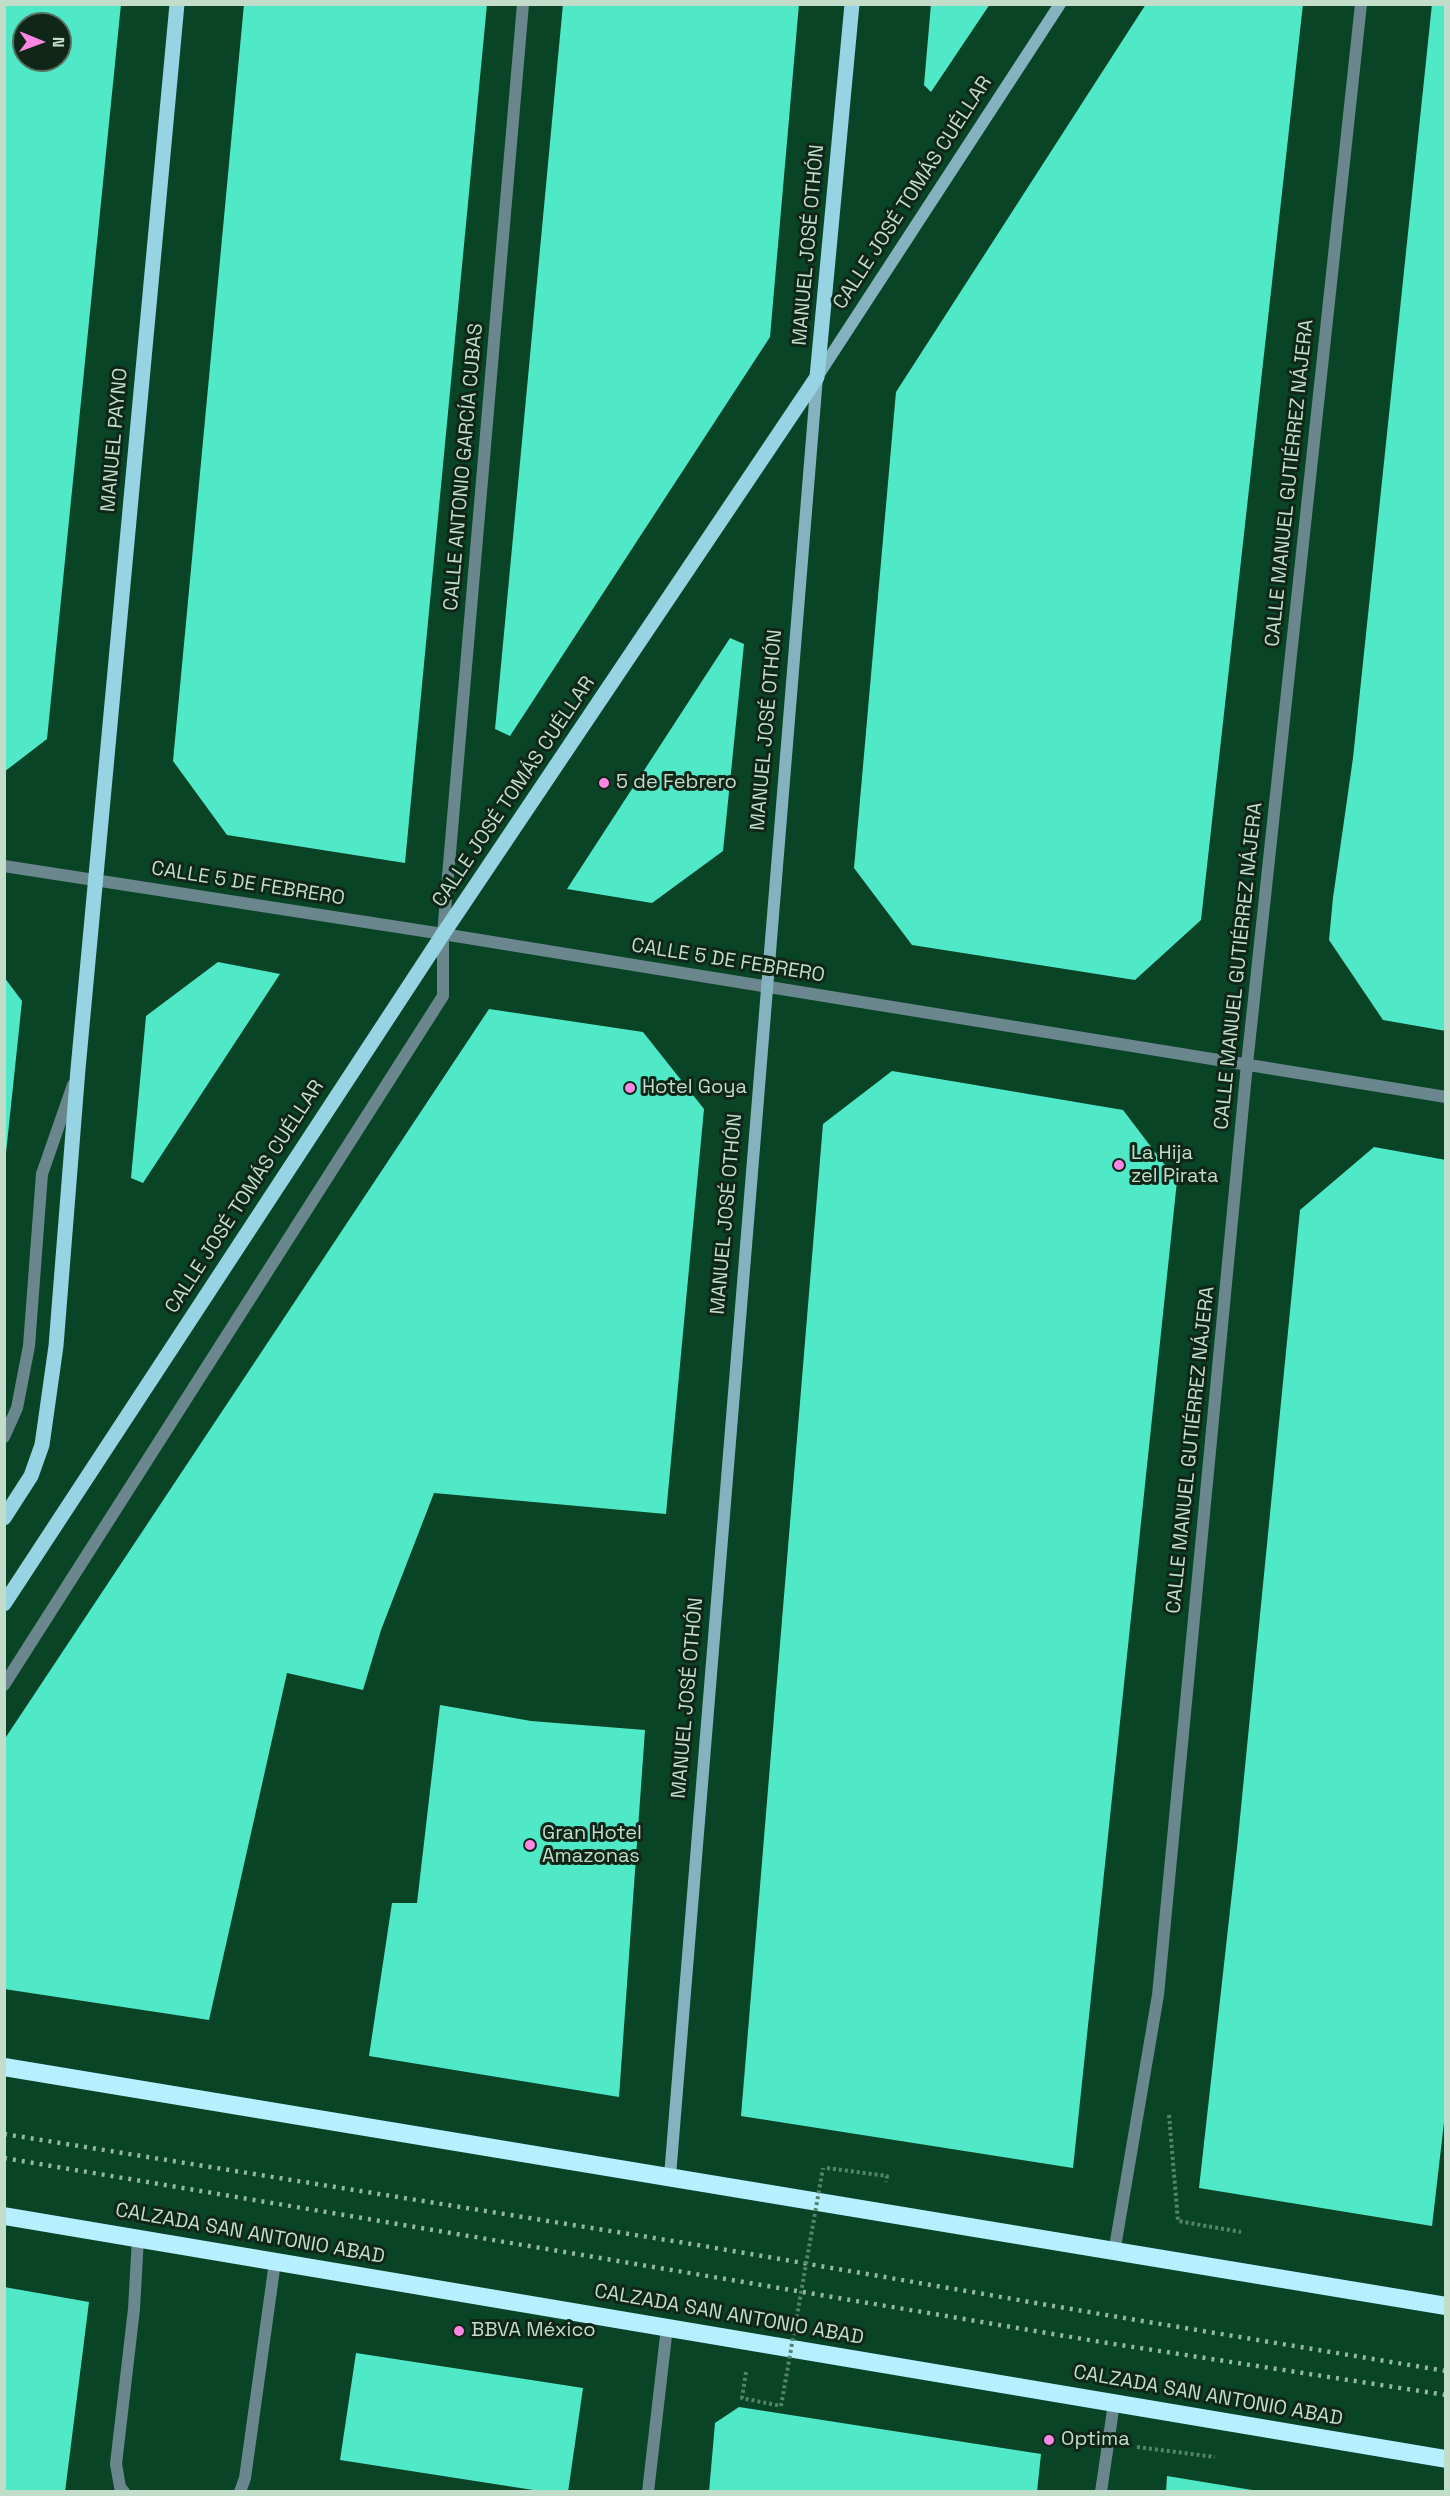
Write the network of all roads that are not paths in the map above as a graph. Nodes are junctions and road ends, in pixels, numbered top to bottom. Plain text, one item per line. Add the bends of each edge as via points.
1 (177, 4) edge
2 (523, 4) edge
3 (852, 4) edge
4 (1060, 4) edge
5 (1361, 4) edge
6 (818, 377) junction
7 (4, 866) edge
8 (96, 879) junction
9 (443, 934) junction
10 (767, 988) junction
11 (1247, 1064) junction
12 (78, 1069) junction
13 (1446, 1097) edge
14 (4, 1437) edge
15 (4, 1518) edge
16 (4, 1604) edge
17 (4, 1685) edge
18 (4, 2067) edge
19 (670, 2176) junction
20 (4, 2216) edge
21 (138, 2238) junction
22 (1114, 2253) junction
23 (275, 2262) junction
24 (1446, 2306) edge
25 (666, 2327) junction
26 (1114, 2403) junction
27 (1446, 2459) edge
28 (124, 2492) edge
29 (240, 2492) edge
30 (648, 2492) edge
31 (1101, 2492) edge

1 - 8 main road, MANUEL PAYNO
2 - 9 street, CALLE ANTONIO GARCÍA CUBAS
3 - 6 main road, MANUEL JOSÉ OTHÓN
4 - 6 street, CALLE JOSÉ TOMÁS CUÉLLAR
5 - 11 street, CALLE MANUEL GUTIÉRREZ NÁJERA
6 - 9 main road, CALLE JOSÉ TOMÁS CUÉLLAR
6 - 10 street, MANUEL JOSÉ OTHÓN
7 - 8 street, CALLE 5 DE FEBRERO
8 - 9 street, CALLE 5 DE FEBRERO
8 - 12 main road
9 - 10 street, CALLE 5 DE FEBRERO
9 - 16 main road, CALLE JOSÉ TOMÁS CUÉLLAR
9 - 17 street, CALLE ANTONIO GARCÍA CUBAS via 443,996
10 - 11 street, CALLE 5 DE FEBRERO
10 - 19 street, MANUEL JOSÉ OTHÓN
11 - 13 street, CALLE 5 DE FEBRERO
11 - 22 street, CALLE MANUEL GUTIÉRREZ NÁJERA via 1158,1995
12 - 14 street via 42,1174 29,1346 17,1408
12 - 15 main road via 48,1411 31,1476
18 - 19 highway
19 - 22 highway
20 - 21 highway, CALZADA SAN ANTONIO ABAD
21 - 23 highway, CALZADA SAN ANTONIO ABAD
21 - 28 street via 116,2464
22 - 24 highway
23 - 25 highway, CALZADA SAN ANTONIO ABAD
23 - 29 street
25 - 26 highway, CALZADA SAN ANTONIO ABAD
25 - 30 street
26 - 27 highway, CALZADA SAN ANTONIO ABAD
26 - 31 street

